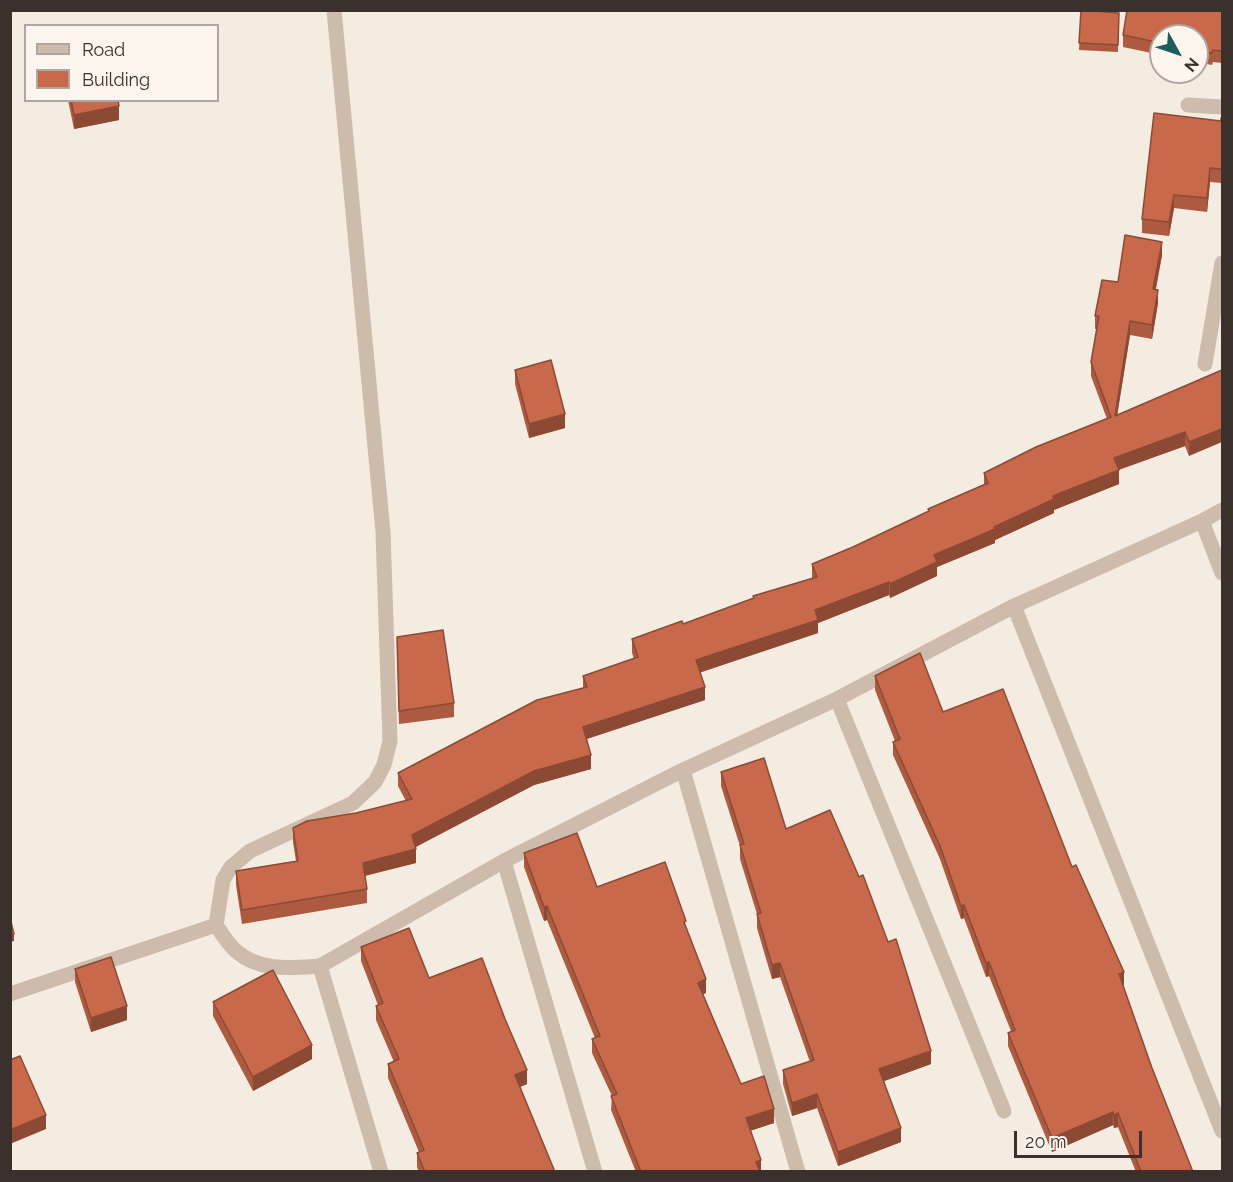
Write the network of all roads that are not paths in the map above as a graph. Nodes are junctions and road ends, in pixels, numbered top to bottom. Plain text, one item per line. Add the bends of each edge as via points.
1 (334, 10) edge
2 (1188, 105) dead end
3 (1222, 107) edge
4 (1222, 263) edge
5 (1205, 364) dead end
6 (1222, 510) edge
7 (1202, 521) junction
8 (1222, 573) edge
9 (1014, 606) junction
10 (837, 699) junction
11 (683, 770) junction
12 (504, 861) junction
13 (216, 925) junction
14 (320, 966) junction
15 (10, 994) edge
16 (1004, 1111) dead end
17 (1222, 1131) edge
18 (381, 1172) edge
19 (594, 1172) edge
20 (798, 1172) edge

1 - 13 street via 383,532 390,741 375,782 353,803 250,851 231,867 222,880
2 - 3 street
4 - 5 street
6 - 7 street
7 - 8 street
7 - 9 street
9 - 10 street
9 - 17 street
10 - 11 street
10 - 16 street
11 - 12 street
11 - 20 street
12 - 14 street
12 - 19 street
13 - 14 street via 234,950 263,966
13 - 15 street
14 - 18 street

